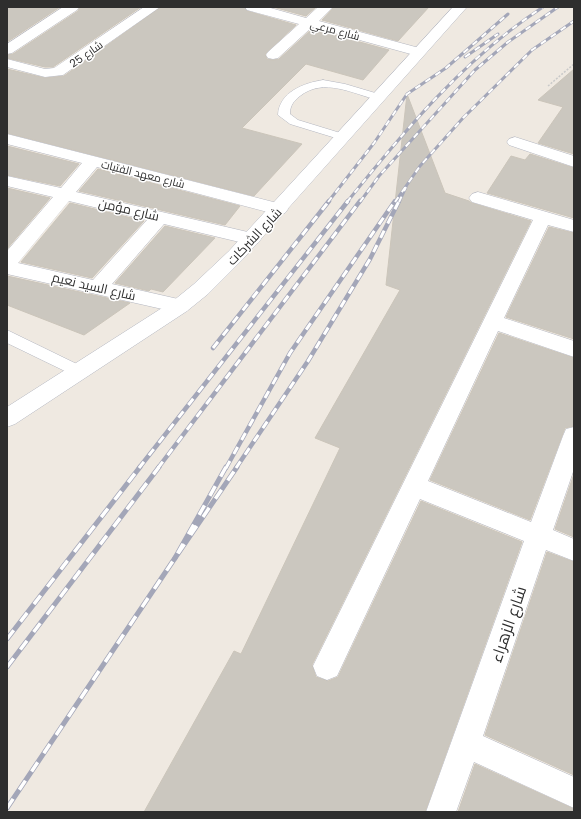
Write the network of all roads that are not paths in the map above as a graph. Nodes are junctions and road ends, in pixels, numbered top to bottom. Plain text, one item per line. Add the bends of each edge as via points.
1 (72, 7) edge
2 (153, 7) edge
3 (252, 7) edge
4 (326, 7) edge
5 (460, 7) edge
6 (309, 22) junction
7 (7, 50) edge
8 (418, 52) junction
9 (273, 55) dead end
10 (8, 66) edge
11 (378, 97) junction
12 (343, 137) junction
13 (7, 140) edge
14 (515, 142) dead end
15 (93, 161) junction
16 (574, 162) edge
17 (7, 181) edge
18 (65, 194) junction
19 (478, 198) dead end
20 (278, 209) junction
21 (160, 217) junction
22 (543, 217) junction
23 (574, 226) edge
24 (252, 239) junction
25 (7, 263) edge
26 (7, 267) edge
27 (98, 287) junction
28 (180, 306) junction
29 (493, 322) junction
30 (7, 336) edge
31 (574, 349) edge
32 (78, 371) junction
33 (9, 413) edge
34 (574, 436) edge
35 (414, 486) junction
36 (539, 536) junction
37 (574, 550) edge
38 (327, 666) dead end
39 (466, 743) junction
40 (574, 794) edge
41 (441, 812) edge

1 - 7 street
2 - 10 street, شارع 25 via 58,72 45,73
3 - 6 street, شارع مرعي
4 - 6 street
5 - 8 street, شارع الشركات
6 - 8 street, شارع مرعي
6 - 9 street
8 - 11 street, شارع الشركات
11 - 12 street, شارع الشركات
11 - 12 lane via 330,83 312,84 298,91 284,106 284,115 294,122
12 - 20 street, شارع الشركات
13 - 15 street, شارع معهد الفتيات
14 - 16 street
15 - 18 street
15 - 20 street, شارع معهد الفتيات
17 - 18 street, شارع مؤمن
18 - 21 street, شارع مؤمن
18 - 25 street
19 - 22 street
20 - 24 street, شارع الشركات
21 - 24 street, شارع مؤمن
21 - 27 street
22 - 23 street
22 - 29 street
24 - 28 street, شارع الشركات
26 - 27 street, شارع السيد نعيم
27 - 28 street, شارع السيد نعيم
28 - 32 street, شارع الشركات
29 - 31 street
29 - 35 street
30 - 32 lane
32 - 33 street, شارع الشركات
34 - 36 street, شارع الزهراء
35 - 36 street
35 - 38 street
36 - 37 street
36 - 39 street, شارع الزهراء
39 - 40 street
39 - 41 street, شارع الزهراء

